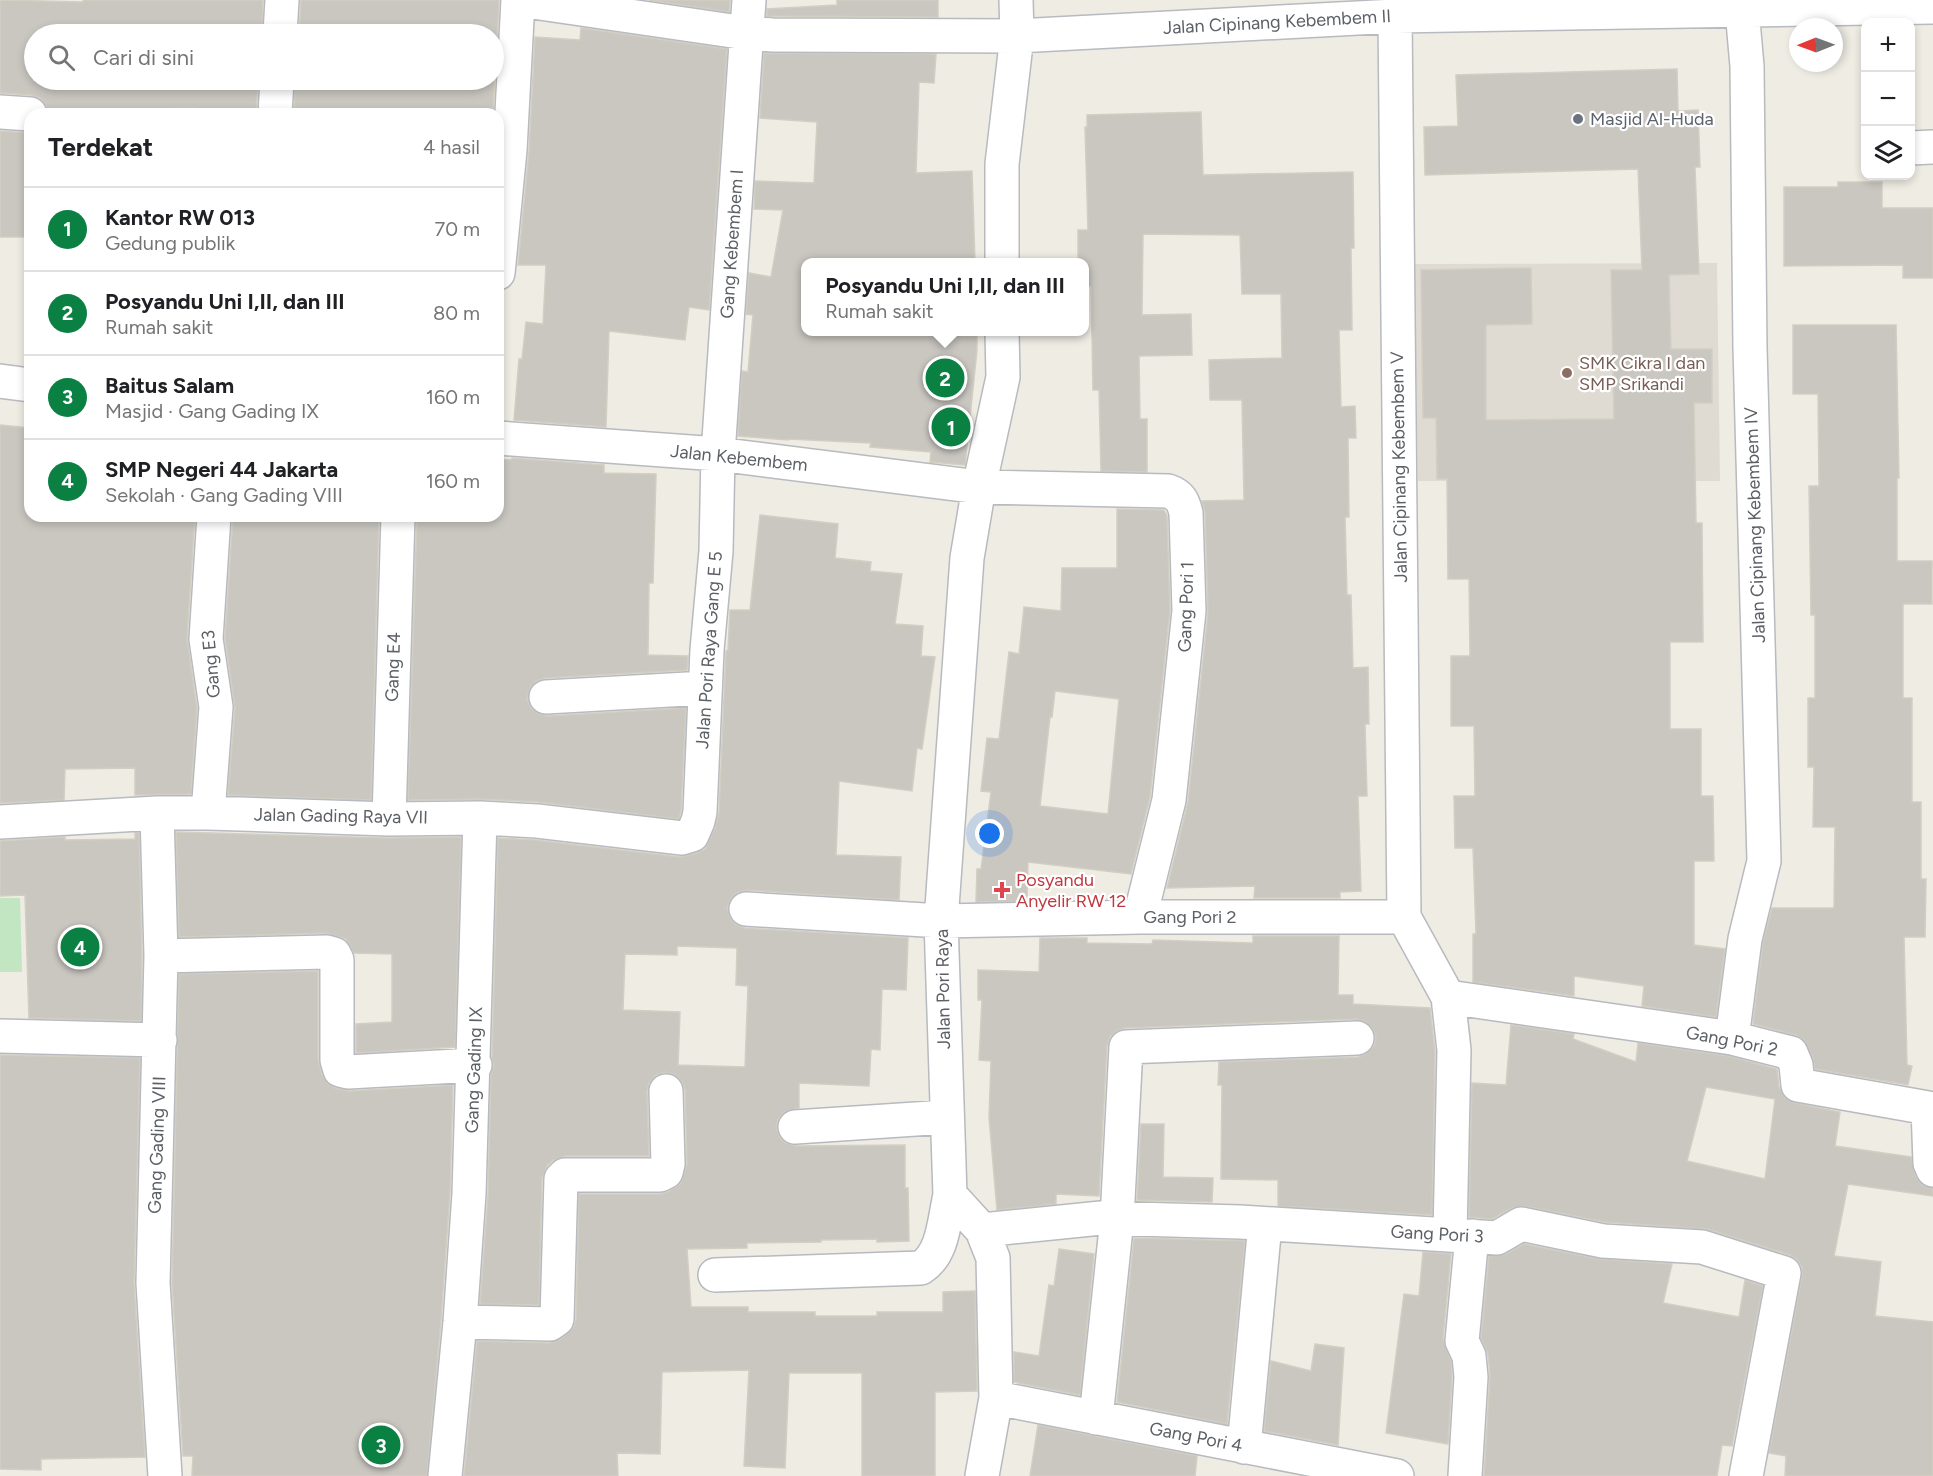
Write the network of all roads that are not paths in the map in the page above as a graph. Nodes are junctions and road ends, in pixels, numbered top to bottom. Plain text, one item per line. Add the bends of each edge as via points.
1 (282, 0) edge
2 (518, 0) edge
3 (749, 0) edge
4 (993, 0) edge
5 (1016, 0) edge
6 (1933, 7) edge
7 (1742, 10) junction
8 (1395, 16) junction
9 (281, 24) edge
10 (746, 33) junction
11 (1005, 35) junction
12 (276, 90) edge
13 (275, 108) edge
14 (0, 112) edge
15 (24, 114) edge
16 (1933, 147) edge
17 (1915, 148) edge
18 (504, 150) edge
19 (1002, 258) edge
20 (1002, 336) edge
21 (0, 381) edge
22 (24, 384) edge
23 (504, 438) edge
24 (718, 454) junction
25 (979, 487) junction
26 (214, 522) edge
27 (398, 522) edge
28 (705, 688) junction
29 (546, 697) dead end
30 (157, 813) junction
31 (207, 813) junction
32 (480, 818) junction
33 (389, 819) junction
34 (0, 822) edge
35 (681, 838) joint
36 (746, 909) dead end
37 (1140, 917) junction
38 (1404, 918) junction
39 (941, 921) junction
40 (161, 956) junction
41 (1448, 997) junction
42 (0, 1036) edge
43 (1357, 1038) dead end
44 (1732, 1038) junction
45 (160, 1040) junction
46 (474, 1065) junction
47 (666, 1091) dead end
48 (946, 1117) junction
49 (795, 1127) dead end
50 (1933, 1170) edge
51 (950, 1195) junction
52 (1117, 1219) junction
53 (1265, 1224) junction
54 (982, 1230) junction
55 (1461, 1236) junction
56 (715, 1275) dead end
57 (460, 1322) junction
58 (996, 1398) junction
59 (1096, 1418) junction
60 (1244, 1446) junction
61 (1293, 1466) edge
62 (165, 1476) edge
63 (445, 1476) edge
64 (982, 1476) edge
65 (1397, 1476) edge
66 (1465, 1476) edge
67 (1746, 1476) edge

1 - 9 street
2 - 10 street
2 - 18 street
3 - 10 street, Gang Kebembem I
4 - 11 street
5 - 11 street
6 - 7 street, Jalan Cipinang Kebembem II
7 - 8 street, Jalan Cipinang Kebembem II
7 - 44 street, Jalan Cipinang Kebembem IV via 1747,66 1750,348 1764,861 1745,939
8 - 11 street, Jalan Cipinang Kebembem II
8 - 38 street, Jalan Cipinang Kebembem V
10 - 11 street, Jalan Cipinang Kebembem II
10 - 24 street, Gang Kebembem I
11 - 19 street
12 - 13 street
14 - 15 street
16 - 17 street
20 - 25 street, Jalan Pori Raya via 1002,377
21 - 22 street
23 - 24 street, Jalan Kebembem
24 - 25 street, Jalan Kebembem
24 - 28 street, Jalan Pori Raya Gang E 5 via 717,551
25 - 37 street, Gang Pori 1 via 1168,491 1183,502 1188,623 1168,800
25 - 39 street, Jalan Pori Raya via 967,558
26 - 31 street, Gang E3 via 206,639 216,707
27 - 33 street, Gang E4
28 - 29 street
28 - 35 street, Jalan Pori Raya Gang E 5 via 698,821 692,835
30 - 31 street, Jalan Gading Raya VII
30 - 34 street, Jalan Gading Raya VII
30 - 40 street, Gang Gading VIII
31 - 33 street, Jalan Gading Raya VII
32 - 33 street, Jalan Gading Raya VII
32 - 35 street, Jalan Gading Raya VII
32 - 46 street, Gang Gading IX
36 - 39 street, Gang Pori 2
37 - 38 street, Gang Pori 2
37 - 39 street, Gang Pori 2
38 - 41 street
39 - 48 street, Jalan Pori Raya
40 - 45 street, Gang Gading VIII
40 - 46 street via 334,954 340,1070
41 - 44 street, Gang Pori 2
41 - 55 street via 1454,1050
42 - 45 street
43 - 52 street via 1126,1047
44 - 50 street, Gang Pori 2 via 1791,1053 1798,1085 1928,1108
45 - 62 street, Gang Gading VIII via 153,1283
46 - 57 street, Gang Gading IX
47 - 57 street via 666,1172 565,1175 561,1179 557,1319 550,1324
48 - 49 street
48 - 51 street, Jalan Pori Raya
51 - 54 street
51 - 56 street, Jalan Pori Raya via 936,1252 921,1268
52 - 53 street, Gang Pori 3
52 - 54 street, Gang Pori 3
52 - 59 street
53 - 55 street, Gang Pori 3
53 - 60 street
54 - 58 street via 993,1258
55 - 66 street via 1462,1341 1469,1356 1471,1377
55 - 67 street, Gang Pori 3 via 1497,1238 1521,1224 1603,1241 1702,1247 1784,1273
57 - 63 street, Gang Gading IX
58 - 59 street, Gang Pori 4
58 - 64 street
59 - 60 street, Gang Pori 4
60 - 61 street, Gang Pori 4
61 - 65 street, Gang Pori 4

